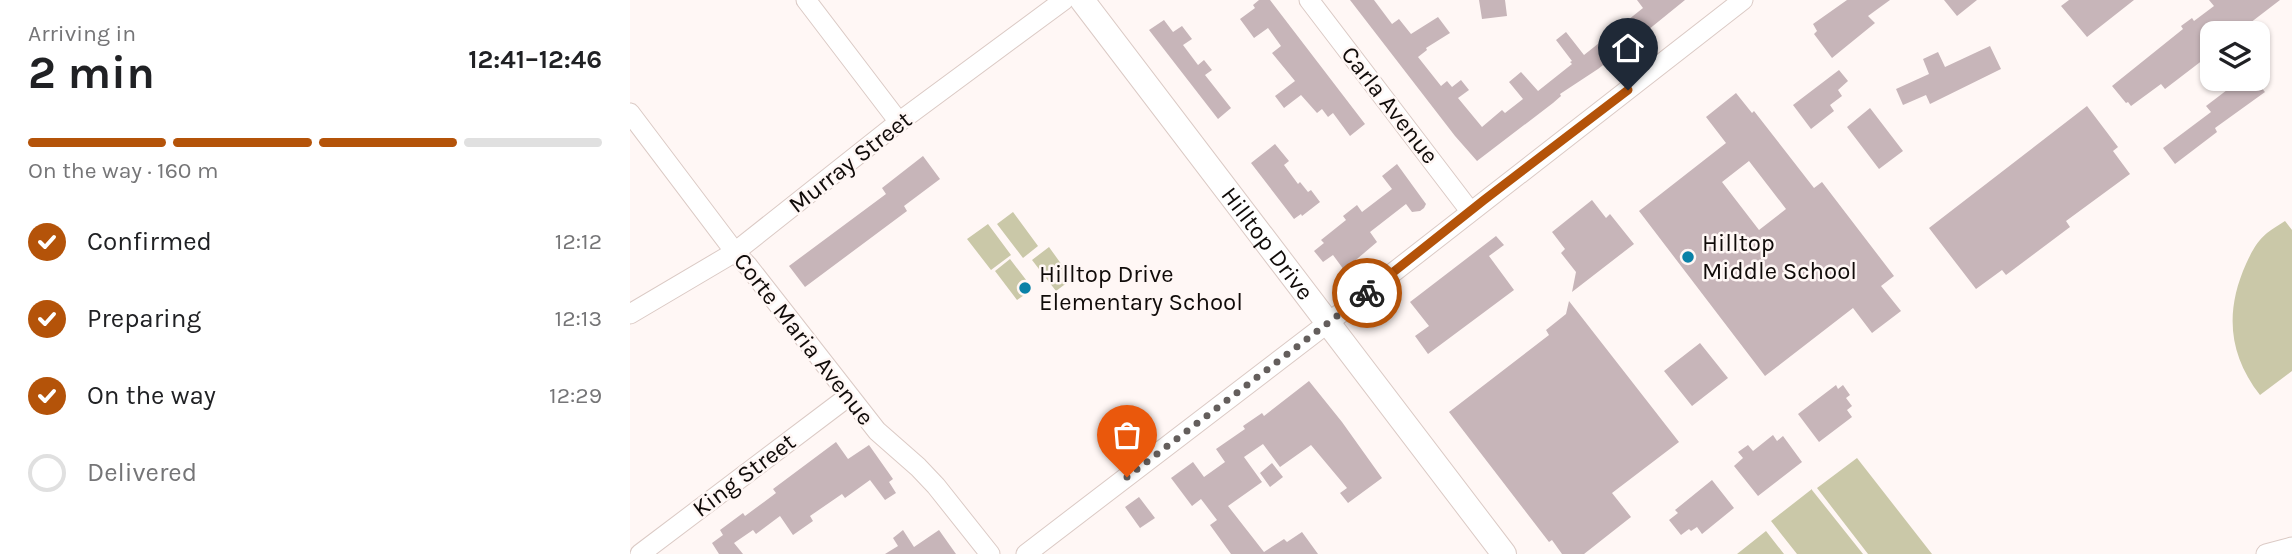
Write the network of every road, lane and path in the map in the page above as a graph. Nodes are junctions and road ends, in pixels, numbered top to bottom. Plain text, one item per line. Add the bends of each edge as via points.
1 (806, 0) edge
2 (1065, 0) edge
3 (1082, 0) edge
4 (1309, 0) edge
5 (1743, 0) edge
6 (630, 113) edge
7 (899, 122) junction
8 (1471, 211) junction
9 (735, 251) junction
10 (630, 314) edge
11 (1328, 323) junction
12 (849, 396) junction
13 (2292, 547) edge
14 (639, 554) edge
15 (990, 554) edge
16 (1026, 554) edge
17 (1504, 554) edge
18 (2266, 554) edge

1 - 7 street
2 - 7 street, Murray Street
3 - 11 main road, Hilltop Drive
4 - 8 street, Carla Avenue
5 - 8 street
6 - 9 street, Corte Maria Avenue
7 - 9 street, Murray Street
8 - 11 street
9 - 10 street, Murray Street
9 - 12 street, Corte Maria Avenue
11 - 16 street
11 - 17 main road, Hilltop Drive
12 - 14 street, King Street
12 - 15 street, Corte Maria Avenue via 877,431 936,486
13 - 18 street

